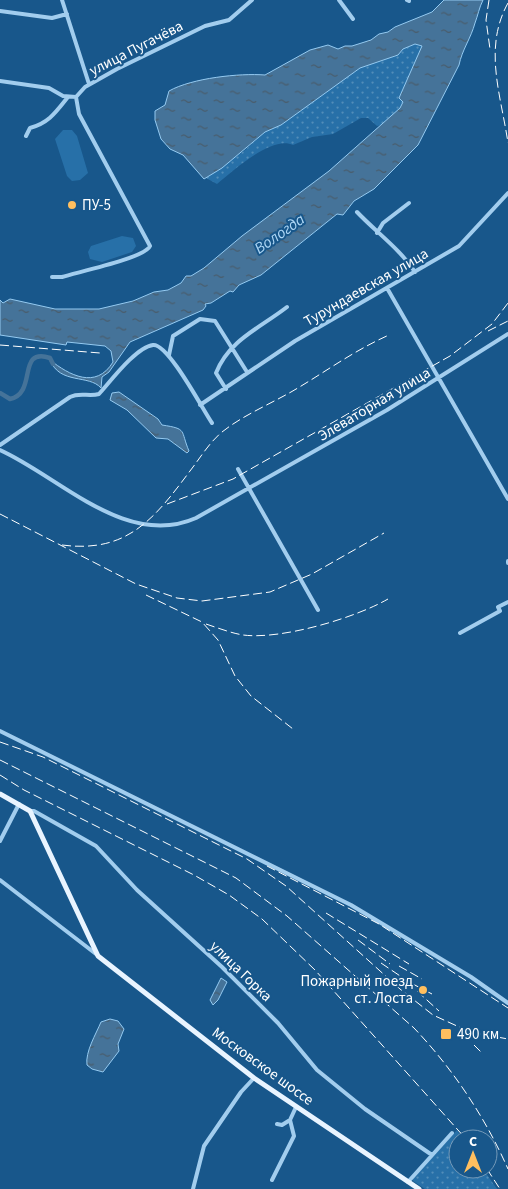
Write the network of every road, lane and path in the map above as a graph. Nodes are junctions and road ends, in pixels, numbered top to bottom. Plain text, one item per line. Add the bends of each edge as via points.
1 (62, 0) edge
2 (252, 0) edge
3 (338, 0) edge
4 (0, 11) edge
5 (67, 14) junction
6 (354, 19) dead end
7 (0, 81) edge
8 (89, 84) junction
9 (68, 97) junction
10 (76, 97) junction
11 (26, 136) dead end
12 (508, 193) edge
13 (409, 203) dead end
14 (357, 212) dead end
15 (377, 233) junction
16 (415, 272) junction
17 (52, 277) dead end
18 (387, 288) junction
19 (287, 307) dead end
20 (508, 334) edge
21 (232, 347) junction
22 (169, 355) junction
23 (247, 372) junction
24 (439, 378) junction
25 (226, 388) junction
26 (200, 405) junction
27 (212, 424) dead end
28 (0, 444) edge
29 (0, 450) edge
30 (238, 469) dead end
31 (249, 489) junction
32 (508, 499) edge
33 (508, 602) edge
34 (318, 610) dead end
35 (460, 633) dead end
36 (0, 731) edge
37 (0, 794) edge
38 (19, 804) junction
39 (30, 811) junction
40 (0, 841) edge
41 (0, 880) edge
42 (87, 931) junction
43 (78, 940) junction
44 (98, 956) junction
45 (508, 1003) edge
46 (254, 1078) junction
47 (296, 1107) junction
48 (290, 1120) junction
49 (277, 1124) dead end
50 (448, 1137) edge
51 (432, 1155) junction
52 (272, 1180) dead end
53 (408, 1182) junction
54 (193, 1189) edge
55 (419, 1189) edge

1 - 5 street
2 - 8 street, улица Пугачёва via 229,20 205,26
3 - 6 street
4 - 5 street via 52,18
5 - 8 street
7 - 9 street via 49,88
8 - 10 street, улица Пугачёва
9 - 10 street
9 - 11 street via 54,116 30,128
10 - 17 street via 79,114 150,246 144,254
12 - 16 street, Турундаевская улица via 459,246
13 - 15 street via 383,223
14 - 15 street
15 - 16 street via 405,257
16 - 18 street, Турундаевская улица
18 - 23 street, Турундаевская улица
18 - 24 street
19 - 21 street
20 - 24 street, Элеваторная улица
21 - 22 street via 215,321 200,319 173,336
21 - 23 street
21 - 25 street via 223,356 216,373
22 - 26 street
22 - 28 street via 159,346 150,346 123,367 99,394 82,393 70,397
23 - 25 street, Турундаевская улица
24 - 31 street, Элеваторная улица
24 - 32 street
25 - 26 street, Турундаевская улица
26 - 27 street
29 - 31 street, Элеваторная улица via 104,510 144,526 188,522
30 - 31 street
31 - 34 street
33 - 35 street via 498,607 500,611
36 - 45 street via 351,905
37 - 38 main road
38 - 39 main road
38 - 40 street
39 - 42 main road, Московское шоссе
39 - 51 street, улица Горка via 96,846 271,1016 317,1070 365,1109
41 - 43 street, Московское шоссе
42 - 43 street
42 - 44 main road, Московское шоссе
43 - 44 street, Московское шоссе
44 - 46 main road, Московское шоссе
46 - 47 main road, Московское шоссе
46 - 54 street via 204,1146
47 - 48 street
47 - 53 main road, Московское шоссе
48 - 49 street
48 - 52 street via 294,1136
50 - 51 street
51 - 53 street
53 - 55 main road, Московское шоссе

